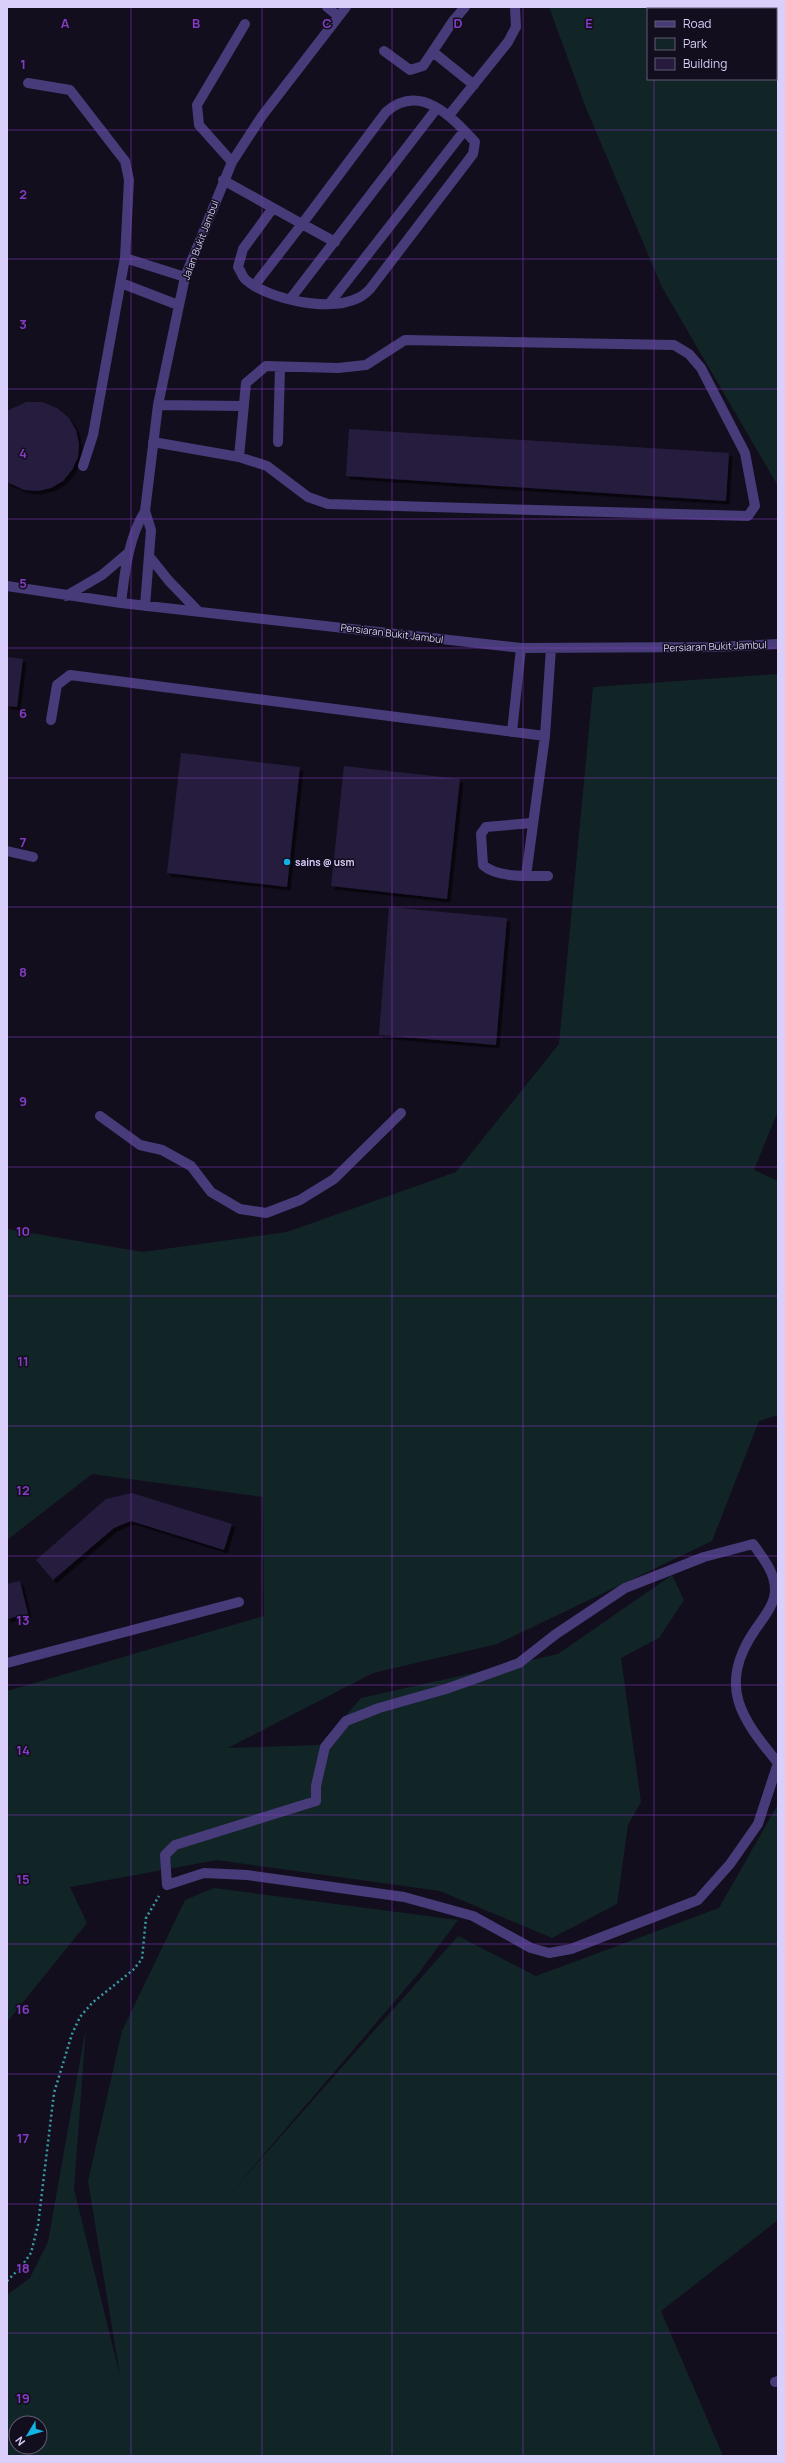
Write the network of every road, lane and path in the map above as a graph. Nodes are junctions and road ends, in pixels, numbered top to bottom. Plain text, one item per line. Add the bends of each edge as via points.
1 (327, 7) edge
2 (346, 7) edge
3 (465, 7) edge
4 (516, 7) edge
5 (338, 16) junction
6 (245, 24) dead end
7 (384, 51) dead end
8 (433, 52) junction
9 (28, 83) dead end
10 (474, 85) junction
11 (437, 108) junction
12 (450, 114) junction
13 (464, 130) junction
14 (232, 162) junction
15 (223, 180) junction
16 (273, 208) junction
17 (302, 224) junction
18 (335, 242) junction
19 (125, 258) junction
20 (185, 277) junction
21 (120, 283) junction
22 (254, 286) junction
23 (291, 298) junction
24 (178, 304) junction
25 (330, 304) junction
26 (280, 368) junction
27 (158, 405) junction
28 (242, 406) junction
29 (153, 442) junction
30 (278, 442) dead end
31 (239, 457) junction
32 (83, 466) dead end
33 (145, 511) junction
34 (128, 553) junction
35 (149, 556) junction
36 (7, 586) edge
37 (66, 596) junction
38 (121, 603) junction
39 (145, 606) junction
40 (198, 612) junction
41 (778, 644) edge
42 (521, 648) junction
43 (551, 648) junction
44 (51, 720) dead end
45 (512, 732) junction
46 (545, 736) junction
47 (532, 823) junction
48 (7, 851) edge
49 (33, 857) dead end
50 (526, 876) junction
51 (548, 876) dead end
52 (400, 1113) dead end
53 (100, 1116) dead end
54 (239, 1602) dead end
55 (7, 1663) edge
56 (778, 1763) edge
57 (167, 1885) junction
58 (7, 2281) edge

1 - 5 street
2 - 5 street, Jalan Bukit Jambul
3 - 8 street
4 - 10 street via 516,27 508,42
5 - 14 street, Jalan Bukit Jambul via 262,116
6 - 14 street via 197,105 199,125
7 - 8 street via 410,70 423,66
8 - 10 street
9 - 19 street via 70,90 125,161 129,180
10 - 12 street
11 - 12 street
11 - 17 street via 422,101 397,102 386,112
11 - 18 street
12 - 13 street
13 - 25 street
13 - 25 street via 475,142 473,154 370,289 358,298
14 - 15 street, Jalan Bukit Jambul
15 - 16 street
15 - 20 street, Jalan Bukit Jambul
16 - 17 street
16 - 22 street via 243,249 238,267 245,279
17 - 18 street
17 - 22 street
18 - 23 street
19 - 20 street
19 - 21 street
20 - 24 street, Jalan Bukit Jambul
21 - 24 street
21 - 32 street via 93,435
22 - 23 street
23 - 25 street via 316,305
24 - 27 street, Jalan Bukit Jambul
26 - 28 street via 266,366 246,383
26 - 30 street
26 - 31 street via 366,365 405,340 674,345 689,354 700,368 745,453 755,506 748,516 328,504 308,497 267,466
27 - 28 street
27 - 29 street, Jalan Bukit Jambul
28 - 31 street
29 - 31 street
29 - 33 street, Jalan Bukit Jambul
33 - 34 street, Jalan Bukit Jambul via 135,527
33 - 35 street, Jalan Bukit Jambul via 151,530
34 - 37 street via 102,575
34 - 38 street, Jalan Bukit Jambul
35 - 39 street, Jalan Bukit Jambul
35 - 40 street
36 - 37 street, Persiaran Bukit Jambul
37 - 38 street, Persiaran Bukit Jambul
38 - 39 street, Persiaran Bukit Jambul
39 - 40 street, Persiaran Bukit Jambul
40 - 42 street, Persiaran Bukit Jambul
41 - 43 street, Persiaran Bukit Jambul
42 - 43 street, Persiaran Bukit Jambul
42 - 45 street
43 - 46 street
44 - 45 street via 58,685 70,675
45 - 46 street
46 - 47 street
47 - 50 street
47 - 50 street via 486,827 481,834 482,865 489,870
48 - 49 street
50 - 51 street
52 - 53 street via 334,1178 300,1200 266,1213 240,1209 211,1192 191,1166 162,1150 140,1145
54 - 55 street
56 - 57 street via 758,1824 730,1864 698,1900 571,1949 549,1953 531,1948 473,1916 390,1895 247,1875 204,1874
56 - 57 street via 752,1730 741,1710 736,1691 736,1676 742,1655 774,1601 775,1590 771,1571 753,1544 704,1557 625,1588 519,1662 346,1721 325,1747 316,1786 316,1801 175,1845 165,1855
57 - 58 path via 146,1918 142,1959 133,1970 92,2003 80,2017 72,2034 54,2093 38,2225 31,2253 21,2268

